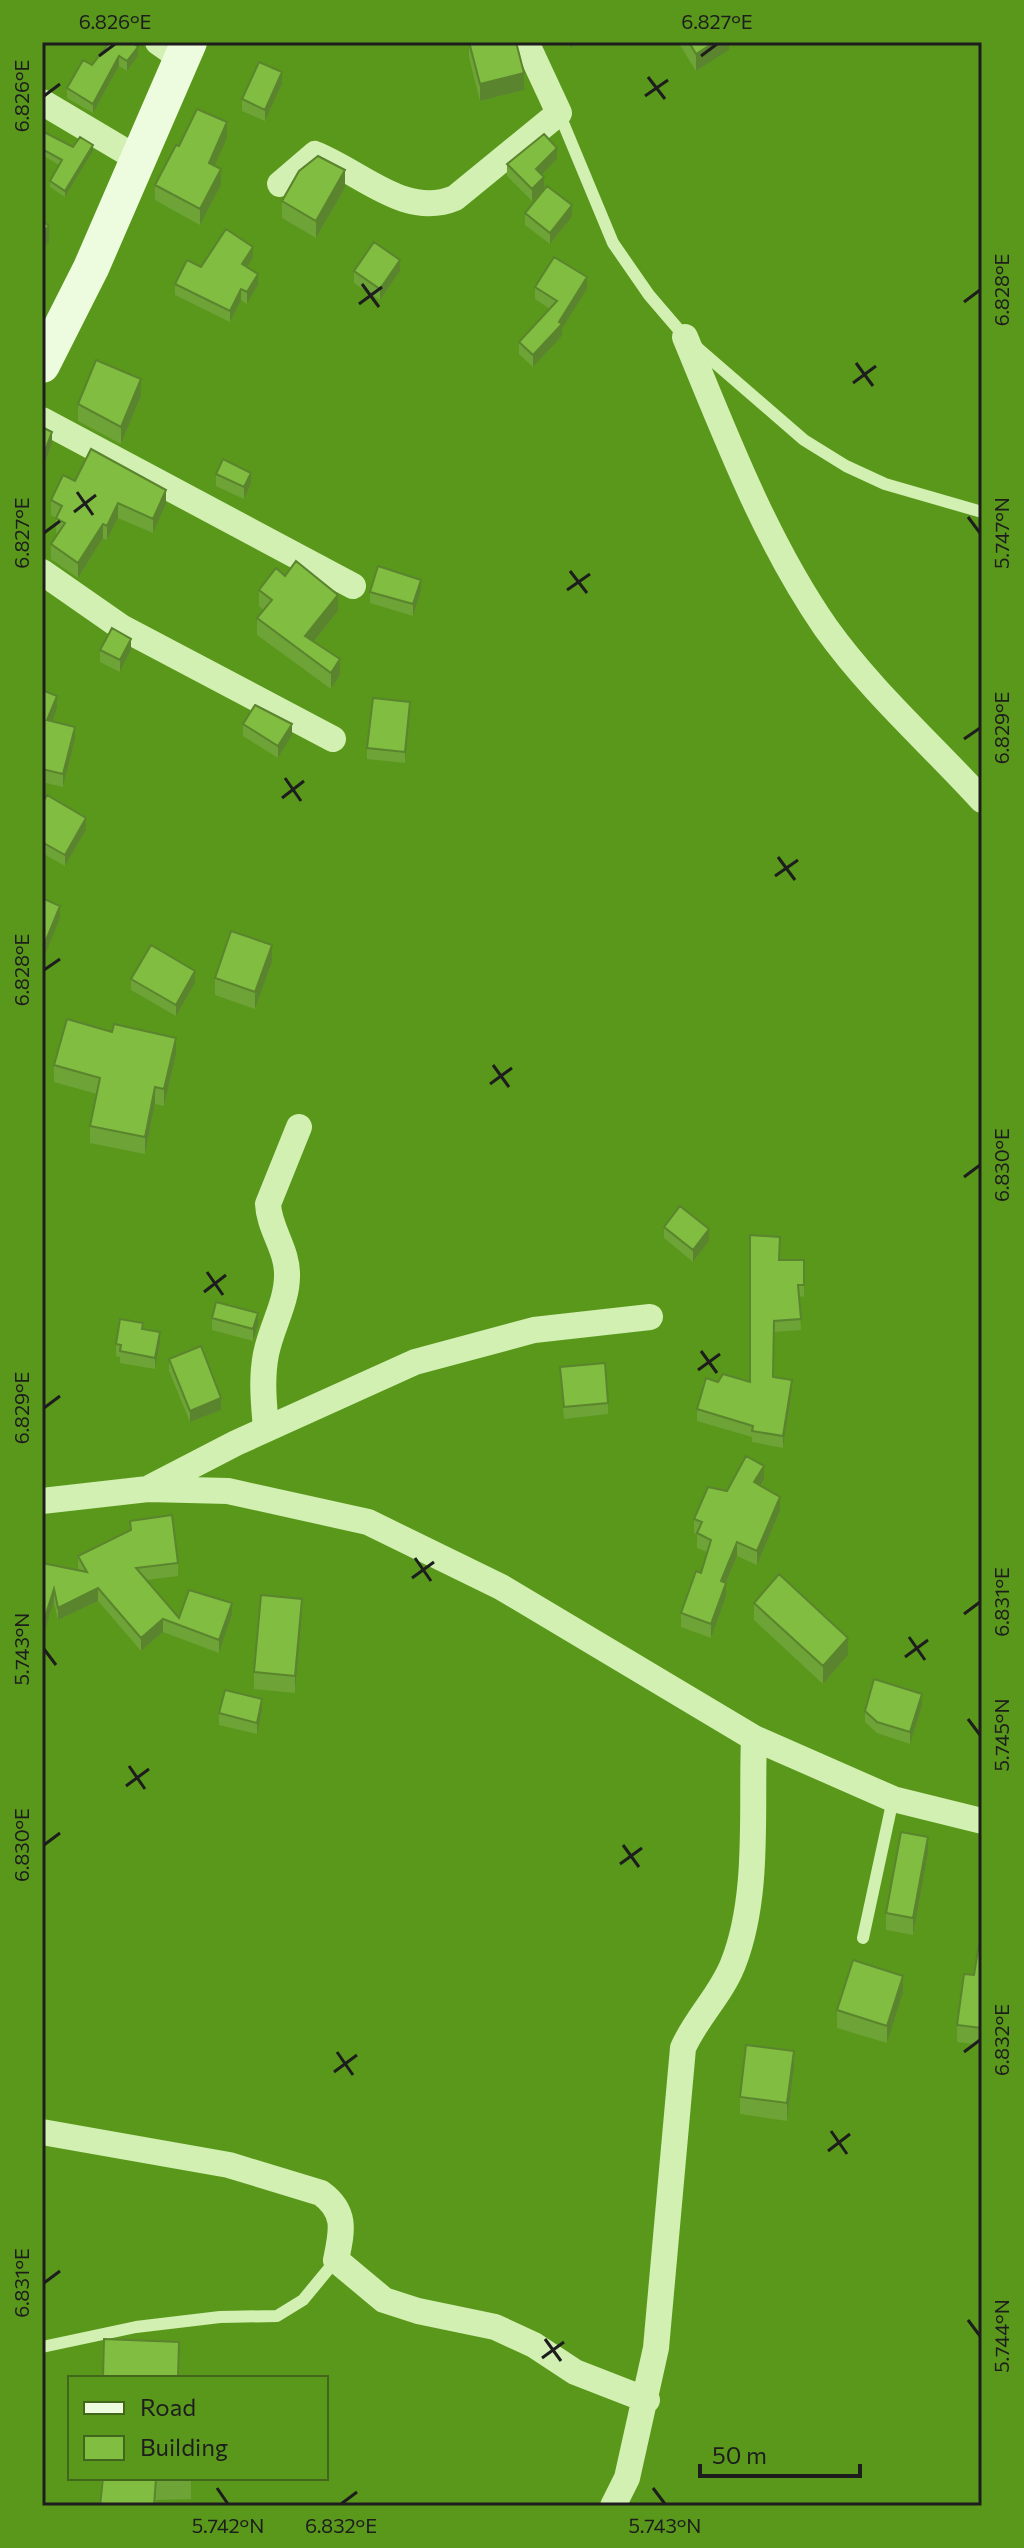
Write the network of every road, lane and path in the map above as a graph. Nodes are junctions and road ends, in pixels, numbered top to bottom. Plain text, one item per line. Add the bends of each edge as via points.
1 (526, 42) edge
2 (176, 47) edge
3 (42, 102) edge
4 (559, 113) junction
5 (138, 159) junction
6 (280, 184) dead end
7 (685, 337) junction
8 (42, 365) edge
9 (42, 420) edge
10 (982, 512) edge
11 (42, 572) edge
12 (353, 586) dead end
13 (333, 739) dead end
14 (982, 800) edge
15 (299, 1127) dead end
16 (650, 1317) dead end
17 (266, 1429) junction
18 (148, 1489) junction
19 (42, 1501) edge
20 (754, 1738) junction
21 (893, 1799) junction
22 (982, 1821) edge
23 (863, 1938) dead end
24 (42, 2132) edge
25 (336, 2260) junction
26 (42, 2347) edge
27 (647, 2400) junction
28 (613, 2506) edge

1 - 4 street
2 - 5 main road
3 - 5 street
4 - 6 street via 455,198 436,206 413,205 315,154
4 - 7 lane via 613,243
5 - 8 main road
7 - 10 lane via 804,440 846,466 885,484
7 - 14 street via 777,544 827,628 891,706
9 - 12 street
11 - 13 street via 121,627
15 - 17 street via 268,1204 288,1273 266,1353
16 - 17 street via 534,1330 415,1362
17 - 18 street
18 - 19 street
18 - 20 street via 228,1491 368,1522 501,1587
20 - 21 street
20 - 27 street via 744,1924 734,1964 683,2048
21 - 22 street
21 - 23 lane
24 - 25 street via 229,2165 321,2193 342,2216
25 - 26 lane via 303,2300 277,2316 136,2327
25 - 27 street via 384,2300 495,2327 575,2372
27 - 28 street via 627,2478

